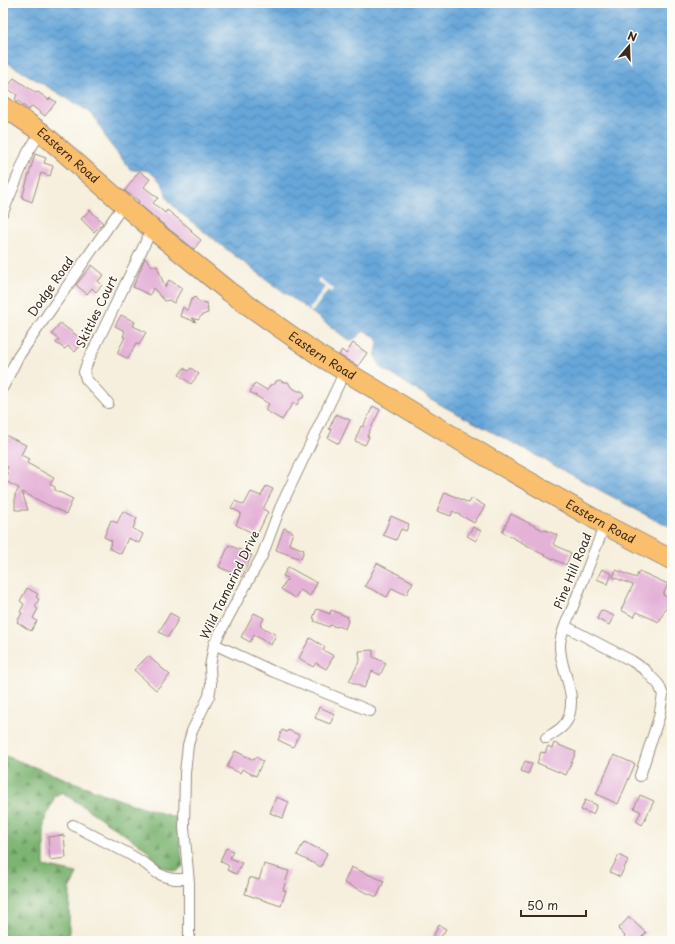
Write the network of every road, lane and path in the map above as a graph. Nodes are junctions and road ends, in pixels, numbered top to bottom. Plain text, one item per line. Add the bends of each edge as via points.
1 (3, 106) edge
2 (41, 132) junction
3 (124, 204) junction
4 (3, 212) edge
5 (152, 229) junction
6 (345, 371) junction
7 (3, 387) edge
8 (108, 403) dead end
9 (605, 525) junction
10 (672, 560) edge
11 (565, 626) junction
12 (214, 644) junction
13 (370, 711) dead end
14 (546, 738) dead end
15 (640, 776) dead end
16 (73, 825) dead end
17 (188, 879) junction
18 (189, 941) edge

1 - 2 highway, Eastern Road
2 - 3 highway, Eastern Road
2 - 4 street via 28,152
3 - 5 highway, Eastern Road
3 - 7 street, Dodge Road via 18,357
5 - 6 highway, Eastern Road via 228,291
5 - 8 street, Skittles Court via 84,372 86,379
6 - 9 highway, Eastern Road
6 - 12 street, Wild Tamarind Drive via 280,508 262,556
9 - 10 highway, Eastern Road
9 - 11 street, Pine Hill Road
11 - 14 street, Pine Hill Road via 560,643 561,662 570,685 572,705 569,718 563,726
11 - 15 street, Pine Hill Road via 632,661 659,685 663,695 660,710
12 - 13 street
12 - 17 street, Wild Tamarind Drive via 209,696 192,731 184,773 184,827
16 - 17 street via 129,854 157,873 174,880
17 - 18 street, Wild Tamarind Drive

